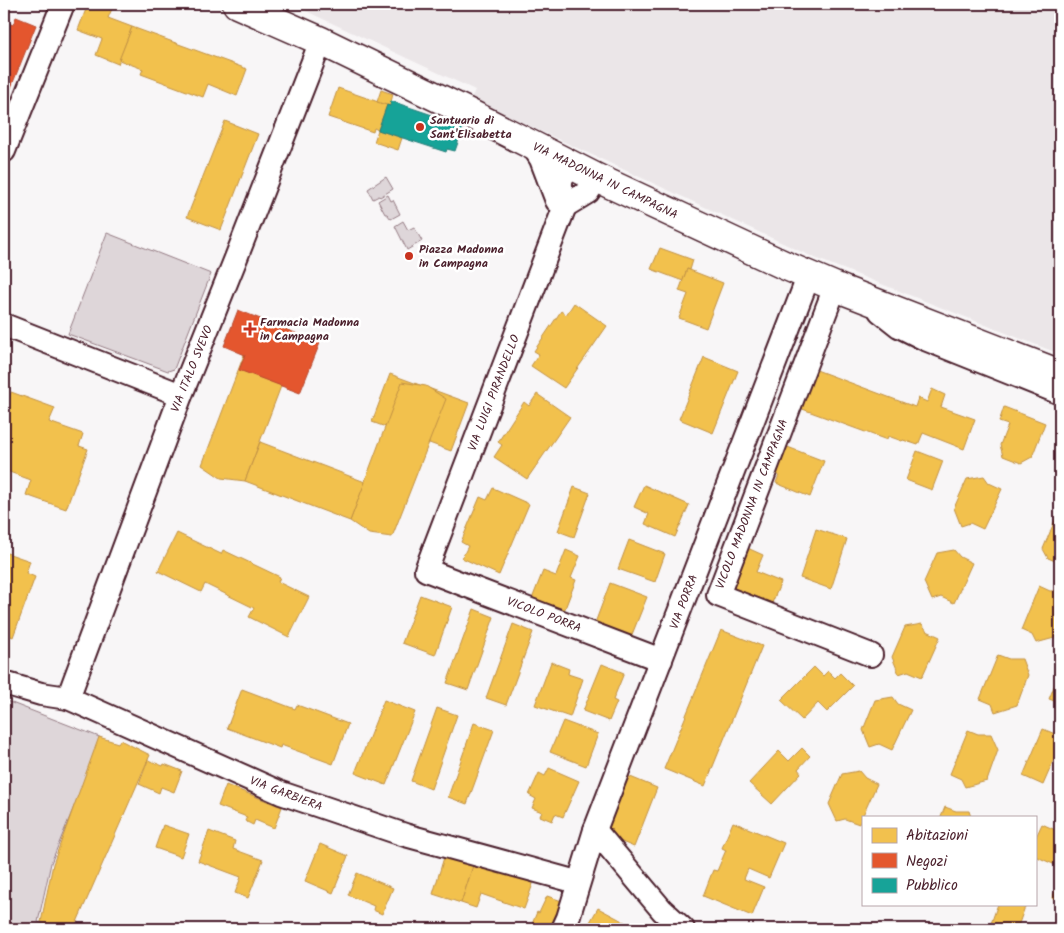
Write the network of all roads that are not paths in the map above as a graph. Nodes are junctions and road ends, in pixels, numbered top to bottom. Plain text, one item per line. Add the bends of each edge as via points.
1 (63, 4) edge
2 (236, 4) edge
3 (320, 41) junction
4 (532, 145) junction
5 (4, 150) edge
6 (571, 165) junction
7 (597, 178) junction
8 (564, 211) junction
9 (808, 275) junction
10 (835, 287) junction
11 (869, 300) junction
12 (4, 325) edge
13 (1060, 374) edge
14 (1060, 393) edge
15 (181, 395) junction
16 (426, 570) joint
17 (871, 655) dead end
18 (661, 660) junction
19 (4, 683) edge
20 (68, 698) junction
21 (595, 830) junction
22 (578, 882) junction
23 (563, 929) edge
24 (683, 929) edge

1 - 5 street
2 - 3 street, VIA MADONNA IN CAMPAGNA
3 - 4 street, VIA MADONNA IN CAMPAGNA
3 - 15 street, VIA ITALO SVEVO
4 - 6 street, VIA MADONNA IN CAMPAGNA
4 - 8 street
6 - 7 street, VIA MADONNA IN CAMPAGNA
6 - 8 street via 560,182
7 - 8 street via 588,192
7 - 9 street, VIA MADONNA IN CAMPAGNA
8 - 16 street, VIA LUIGI PIRANDELLO
9 - 10 street, VIA MADONNA IN CAMPAGNA
9 - 18 street, VIA PORRA
10 - 11 street, VIA MADONNA IN CAMPAGNA
10 - 17 street, VICOLO MADONNA IN CAMPAGNA via 718,595
11 - 13 street, VIA MADONNA IN CAMPAGNA
11 - 14 street, VIA MADONNA IN CAMPAGNA via 899,326
12 - 15 street
15 - 20 street, VIA ITALO SVEVO
16 - 18 street, VICOLO PORRA
18 - 21 street, VIA PORRA
19 - 20 street, VIA GARBIERA
20 - 22 street, VIA GARBIERA via 281,793 405,835
21 - 22 street, VIA PORRA
21 - 24 street via 662,910
22 - 23 street, VIA PORRA

